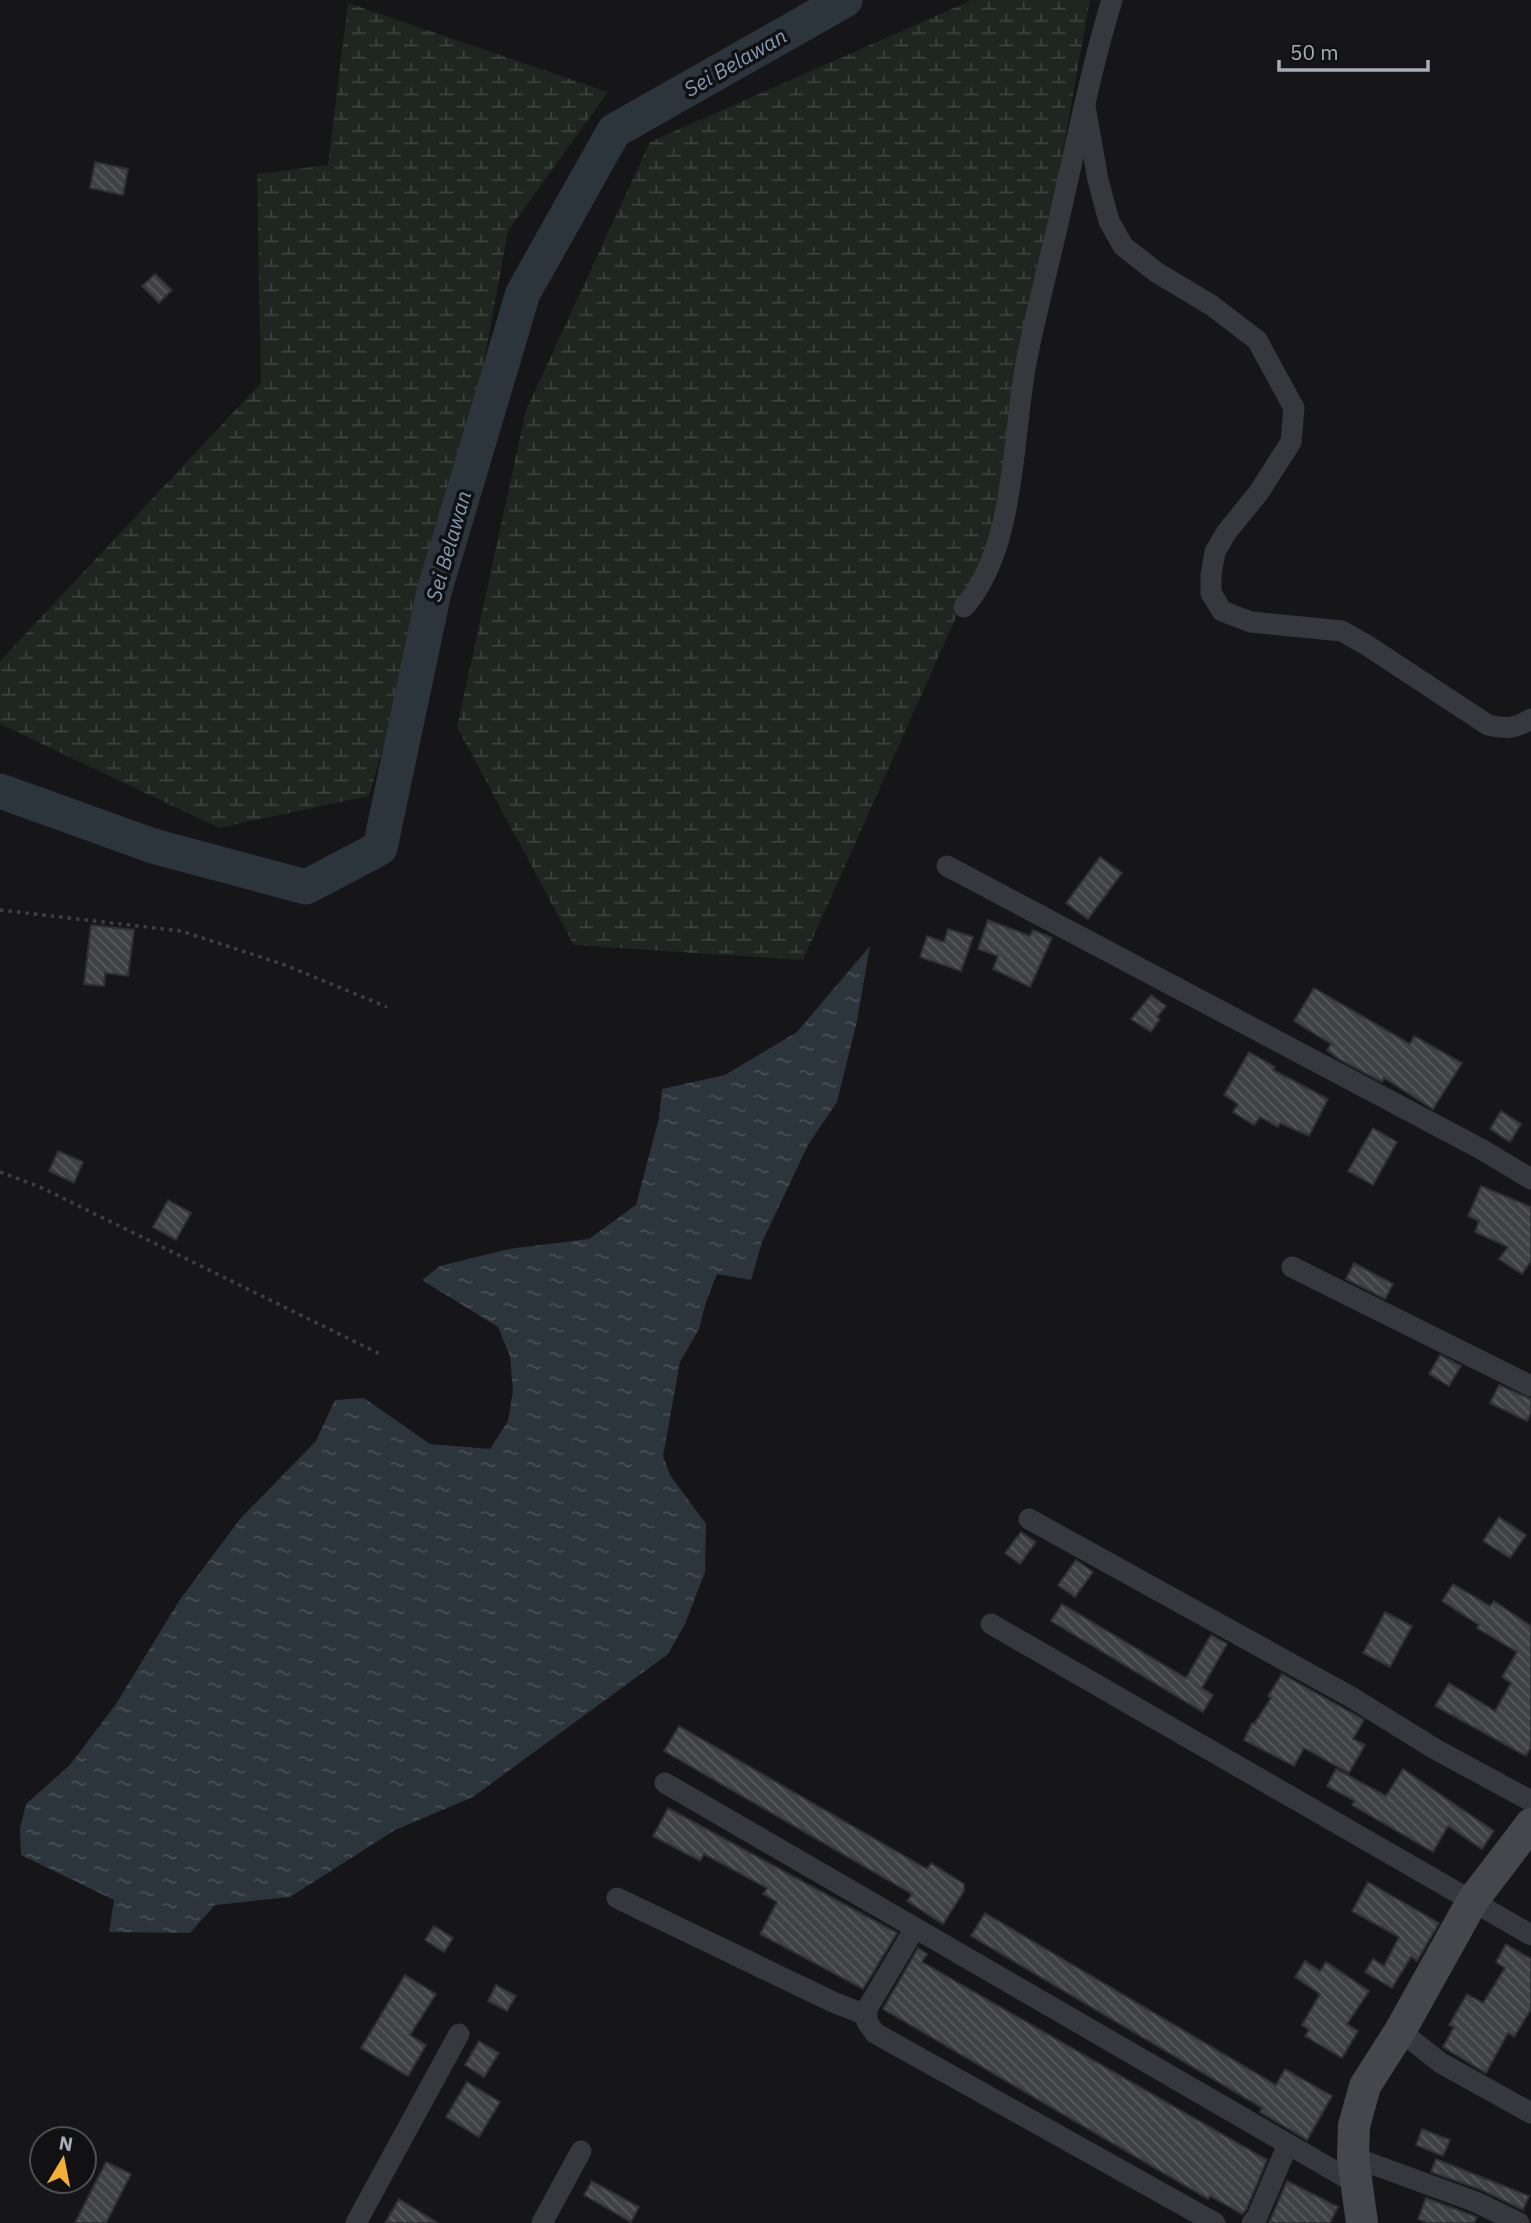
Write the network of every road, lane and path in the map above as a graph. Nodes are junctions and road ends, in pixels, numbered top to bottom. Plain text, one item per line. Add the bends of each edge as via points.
1 (1112, 0) edge
2 (1085, 106) junction
3 (964, 607) dead end
4 (1531, 719) edge
5 (947, 866) dead end
6 (0, 910) edge
7 (387, 1007) dead end
8 (0, 1172) edge
9 (1531, 1179) edge
10 (1292, 1267) dead end
11 (380, 1354) dead end
12 (1531, 1386) edge
13 (1029, 1519) dead end
14 (990, 1624) dead end
15 (665, 1783) dead end
16 (1531, 1801) edge
17 (1528, 1837) edge
18 (617, 1898) dead end
19 (1473, 1900) junction
20 (915, 1928) junction
21 (1531, 1935) edge
22 (866, 2015) junction
23 (1400, 2031) junction
24 (459, 2034) dead end
25 (1531, 2113) edge
26 (1288, 2144) junction
27 (581, 2151) dead end
28 (1355, 2170) junction
29 (356, 2223) edge
30 (542, 2223) edge
31 (1215, 2223) edge
32 (1252, 2223) edge
33 (1362, 2223) edge
34 (1519, 2223) edge

1 - 2 street
2 - 3 street via 1026,364 998,544 977,593
2 - 4 street via 1109,221 1124,246 1257,340 1294,408 1292,442 1215,552 1211,593 1222,611 1251,622 1342,631 1488,725 1506,729
5 - 9 street
6 - 7 path via 181,931 285,965
8 - 11 path via 40,1187
10 - 12 street
13 - 16 street
14 - 19 street
15 - 20 street
17 - 19 street
18 - 22 street
19 - 21 street
19 - 23 street
20 - 22 street
20 - 26 street
22 - 31 street via 880,2038
23 - 25 street via 1441,2063
23 - 28 street via 1365,2085 1353,2126
24 - 29 street
26 - 28 street
26 - 32 street
27 - 30 street
28 - 33 street
28 - 34 street via 1476,2202

